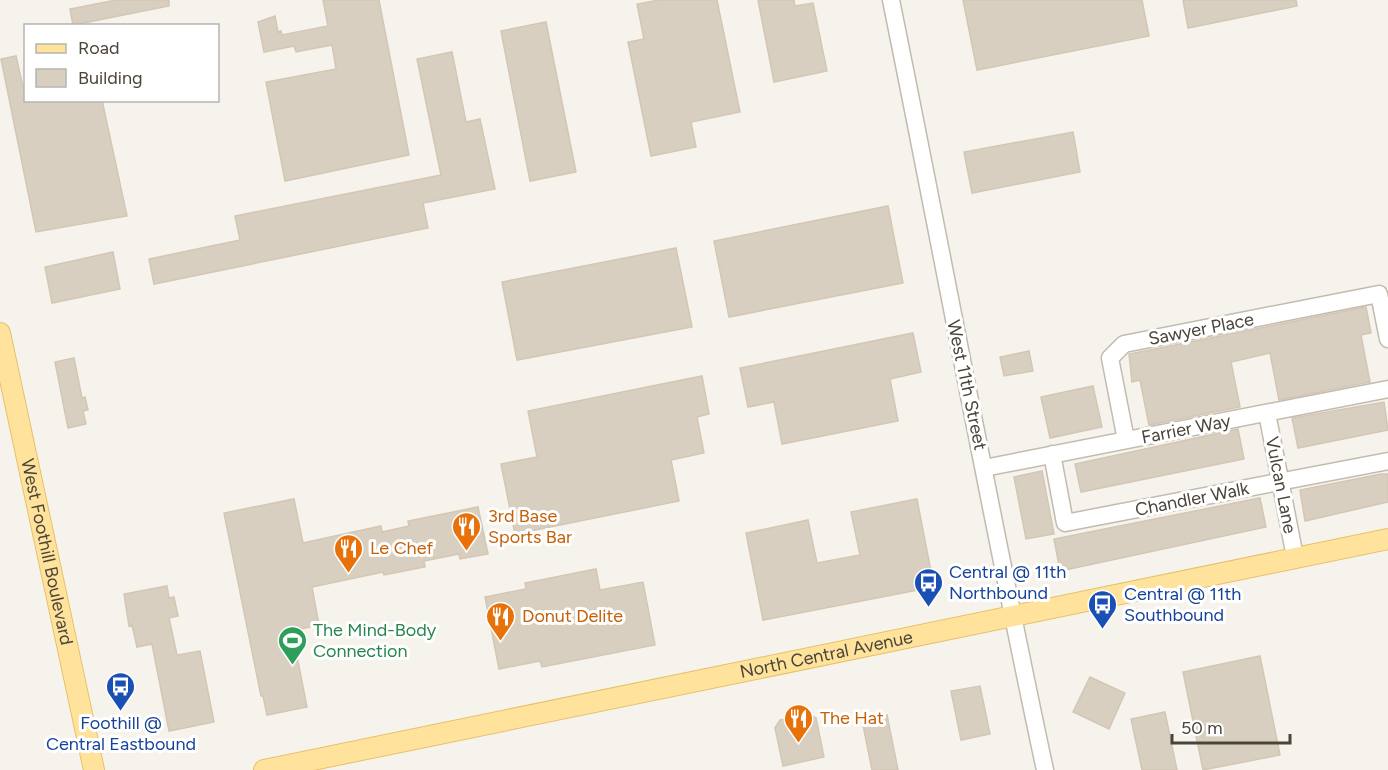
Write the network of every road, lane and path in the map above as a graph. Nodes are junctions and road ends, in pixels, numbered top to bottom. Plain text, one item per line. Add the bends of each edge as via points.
1 (891, 0) edge
2 (0, 333) edge
3 (1388, 339) edge
4 (1388, 388) edge
5 (1267, 413) junction
6 (1126, 440) junction
7 (1052, 454) junction
8 (1388, 461) edge
9 (984, 468) junction
10 (1281, 482) junction
11 (1388, 538) edge
12 (1295, 557) junction
13 (1011, 618) junction
14 (94, 770) edge
15 (264, 770) edge
16 (1045, 770) edge

1 - 9 street, West 11th Street
2 - 14 main road, West Foothill Boulevard
3 - 6 street, Sawyer Place via 1379,294 1125,344 1110,358
4 - 5 street, Farrier Way
5 - 6 street, Farrier Way
5 - 10 street, Vulcan Lane
6 - 7 street, Farrier Way
7 - 9 street, Farrier Way
7 - 10 street, Chandler Walk via 1065,523
8 - 10 street, Chandler Walk
9 - 13 street, West 11th Street
10 - 12 street, Vulcan Lane
11 - 12 main road, North Central Avenue
12 - 13 main road, North Central Avenue
13 - 15 main road, North Central Avenue
13 - 16 street, West 11th Street

